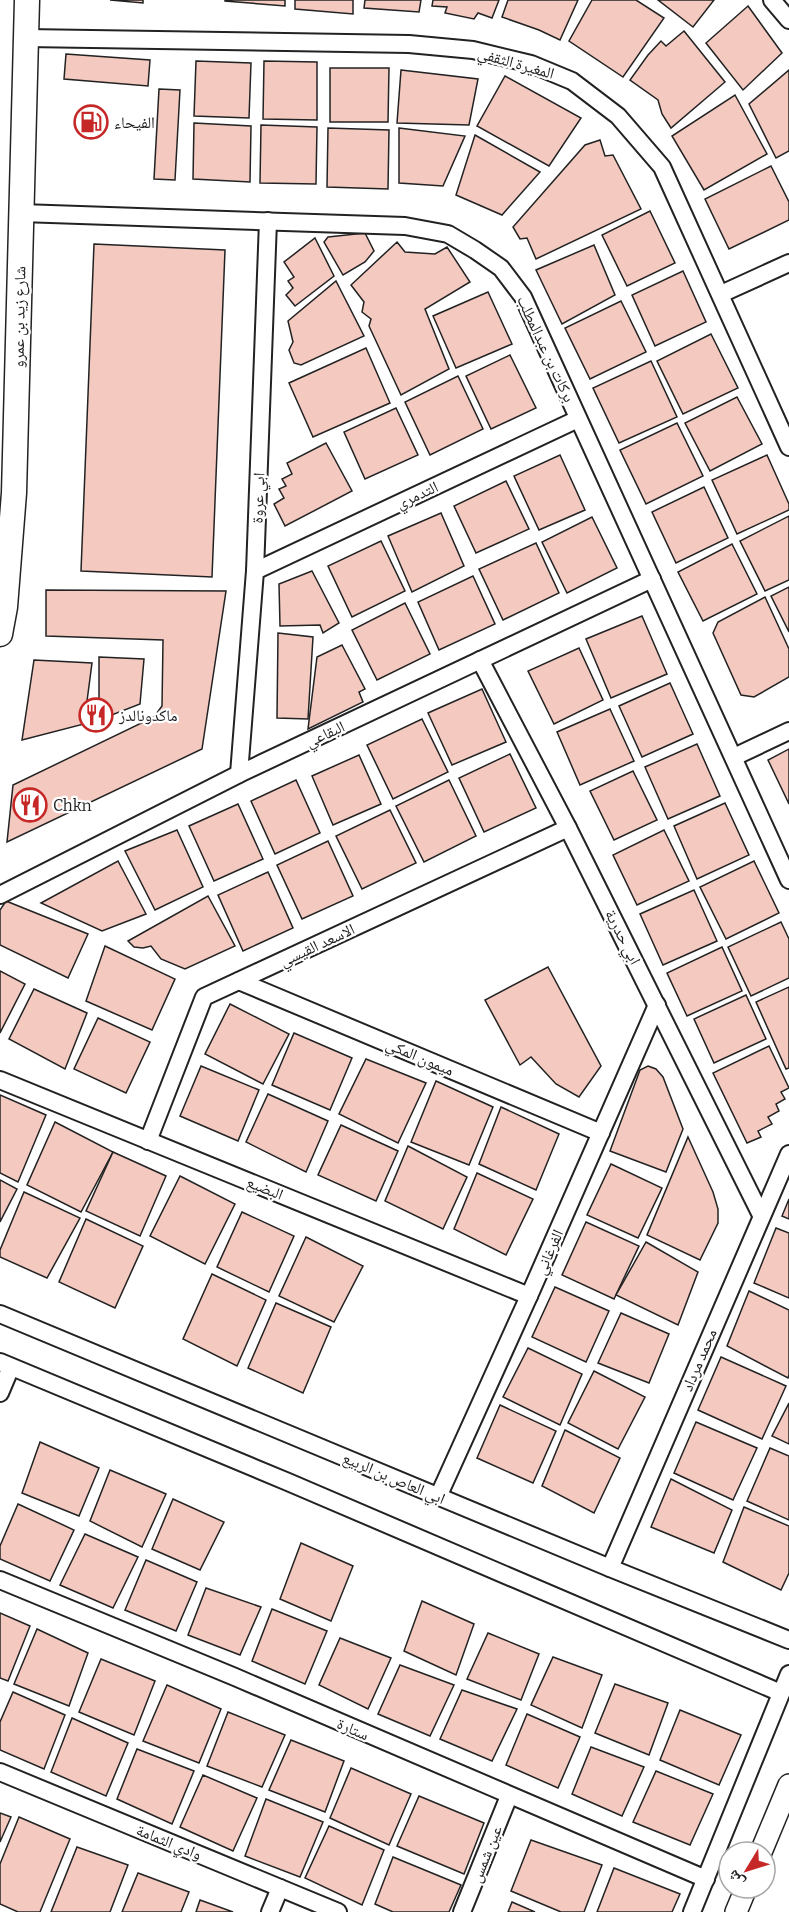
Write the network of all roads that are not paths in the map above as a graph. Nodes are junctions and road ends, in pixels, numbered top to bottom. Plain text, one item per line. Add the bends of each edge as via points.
1 (27, 0) edge
2 (772, 0) edge
3 (789, 20) edge
4 (26, 38) junction
5 (21, 213) junction
6 (268, 221) junction
7 (787, 268) edge
8 (721, 294) junction
9 (578, 418) junction
10 (789, 447) edge
11 (5, 557) edge
12 (255, 571) junction
13 (652, 579) junction
14 (0, 634) edge
15 (480, 660) junction
16 (789, 731) edge
17 (734, 758) junction
18 (239, 774) junction
19 (568, 828) junction
20 (789, 880) edge
21 (0, 895) edge
22 (239, 981) junction
23 (657, 1005) junction
24 (0, 1080) edge
25 (601, 1132) junction
26 (148, 1141) junction
27 (789, 1154) edge
28 (762, 1215) junction
29 (530, 1296) junction
30 (0, 1314) edge
31 (6, 1364) edge
32 (0, 1393) edge
33 (438, 1497) junction
34 (610, 1568) junction
35 (0, 1580) edge
36 (789, 1640) edge
37 (789, 1674) edge
38 (781, 1693) junction
39 (0, 1772) edge
40 (789, 1785) edge
41 (509, 1796) junction
42 (766, 1840) edge
43 (706, 1879) junction
44 (280, 1888) junction
45 (270, 1912) edge
46 (338, 1912) edge
47 (462, 1912) edge
48 (692, 1912) edge

1 - 4 main road, شارع زيد بن عمرو
2 - 3 street
4 - 5 main road, شارع زيد بن عمرو
4 - 8 street, المغيرة الثقفي via 409,44 473,50 531,64 572,81 618,116 662,167
5 - 6 street, بركات بن عبدالمطلب
5 - 11 main road, شارع زيد بن عمرو via 14,493
6 - 9 street, بركات بن عبدالمطلب via 405,226 448,234 475,250 501,268 523,297
6 - 12 street, ابي عروة
7 - 8 street
8 - 10 street, المغيرة الثقفي
9 - 12 street, التدمري
9 - 13 street, بركات بن عبدالمطلب
11 - 14 main road, شارع زيد بن عمرو via 5,607
12 - 18 street, ابي عروة
13 - 15 street, البقاعي
13 - 17 street, بركات بن عبدالمطلب
15 - 18 street, البقاعي
15 - 19 street, ابي حدرية
16 - 17 street
17 - 20 street, بركات بن عبدالمطلب
18 - 21 street, البقاعي
19 - 22 street, الاسعد القيسي
19 - 23 street, ابي حدرية
22 - 25 street, ميمون المكي
22 - 26 street, الاسعد القيسي via 204,998
23 - 25 street, الفرغاني
23 - 28 street, ابي حدرية
24 - 26 street, البضيع
25 - 29 street, الفرغاني
26 - 29 street, البضيع
27 - 28 street, محمد مرداد
28 - 34 street, محمد مرداد
29 - 33 street, الفرغاني
30 - 33 street, ابي العاص بن الربيع
31 - 32 street
31 - 38 street
33 - 34 street, ابي العاص بن الربيع
34 - 36 street, ابي العاص بن الربيع
35 - 41 street, ستارة
37 - 38 street
38 - 43 street
39 - 44 street, وادي الثمامة
40 - 42 street
41 - 43 street, ستارة
41 - 47 street, عين شمس
43 - 48 street
44 - 45 street
44 - 46 street, وادي الثمامة

